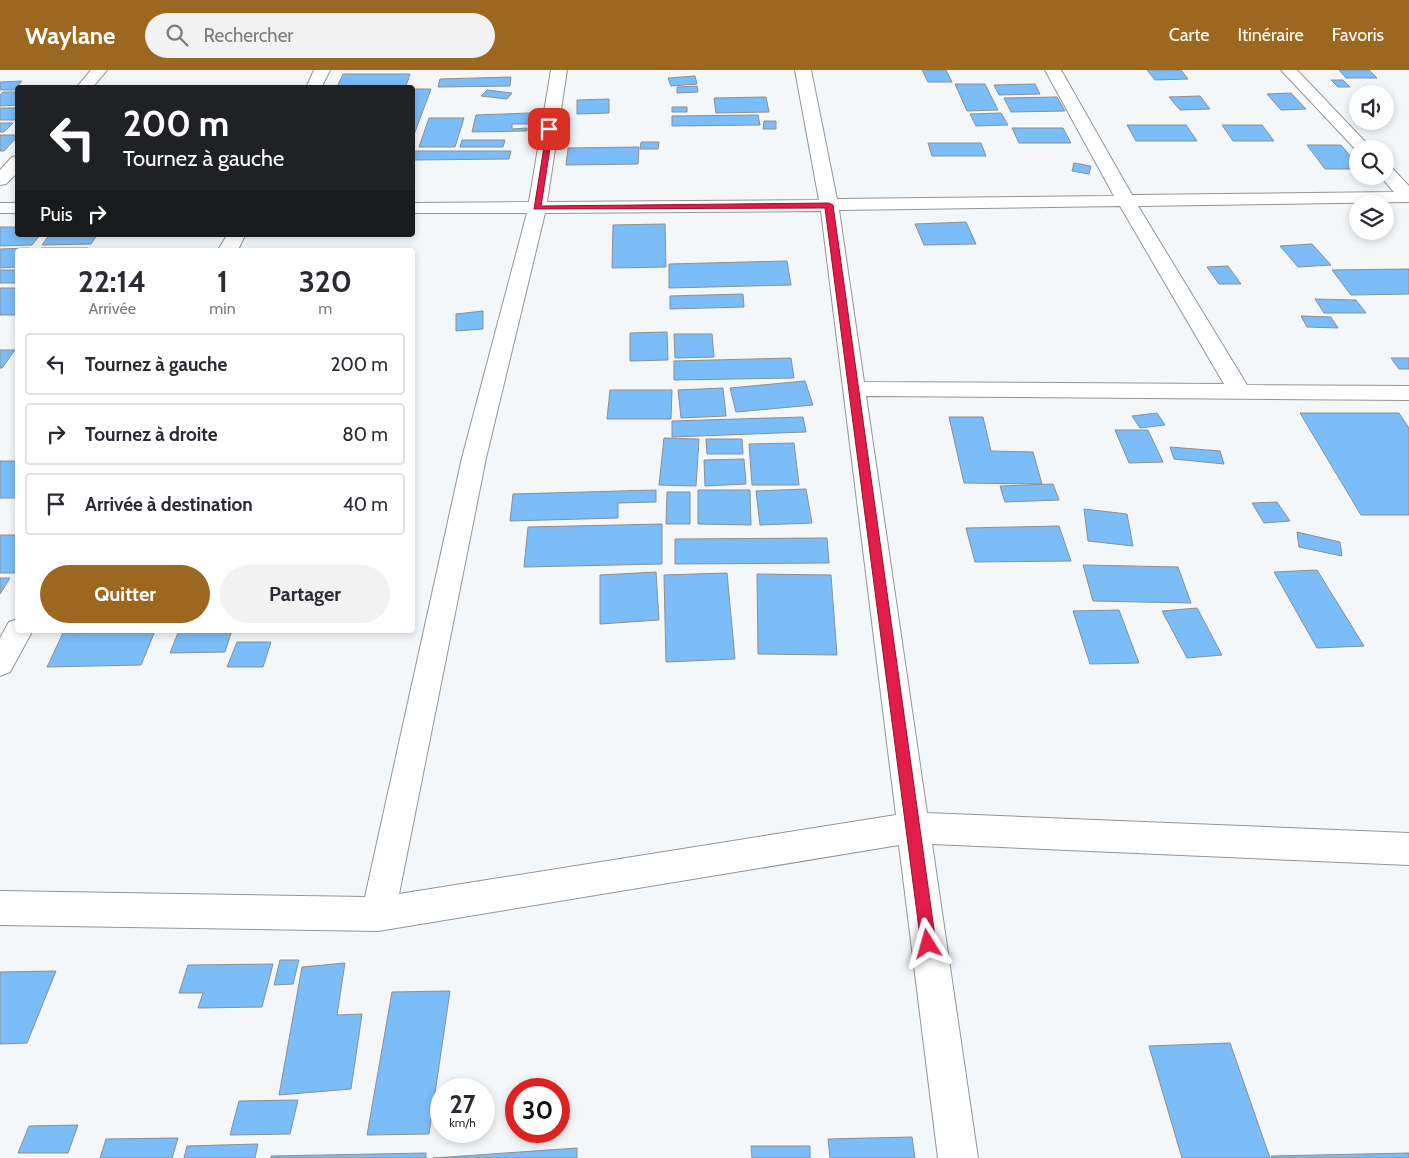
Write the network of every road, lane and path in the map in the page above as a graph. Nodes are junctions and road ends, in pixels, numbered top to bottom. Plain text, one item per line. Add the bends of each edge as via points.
1 (99, 70) edge
2 (322, 70) edge
3 (559, 70) edge
4 (803, 70) edge
5 (1053, 70) edge
6 (1289, 70) edge
7 (86, 85) edge
8 (314, 85) edge
9 (1355, 140) edge
10 (15, 164) edge
11 (0, 180) edge
12 (1394, 181) edge
13 (1409, 197) edge
14 (1126, 201) junction
15 (829, 205) junction
16 (0, 208) edge
17 (15, 208) edge
18 (415, 208) edge
19 (537, 208) junction
20 (854, 389) junction
21 (1240, 392) junction
22 (1409, 393) edge
23 (17, 633) edge
24 (0, 664) edge
25 (912, 828) junction
26 (1409, 849) edge
27 (0, 908) edge
28 (378, 914) junction
29 (958, 1158) edge

1 - 7 street
2 - 8 street
3 - 19 street
4 - 15 street
5 - 14 street
6 - 9 street
10 - 11 street
12 - 13 street
13 - 14 street
14 - 15 street
14 - 21 street
15 - 19 street
15 - 20 street
16 - 17 street
18 - 19 street
19 - 28 street via 474,458
20 - 21 street
20 - 25 street
21 - 22 street
23 - 24 street
25 - 26 street
25 - 28 street
25 - 29 street
27 - 28 street

